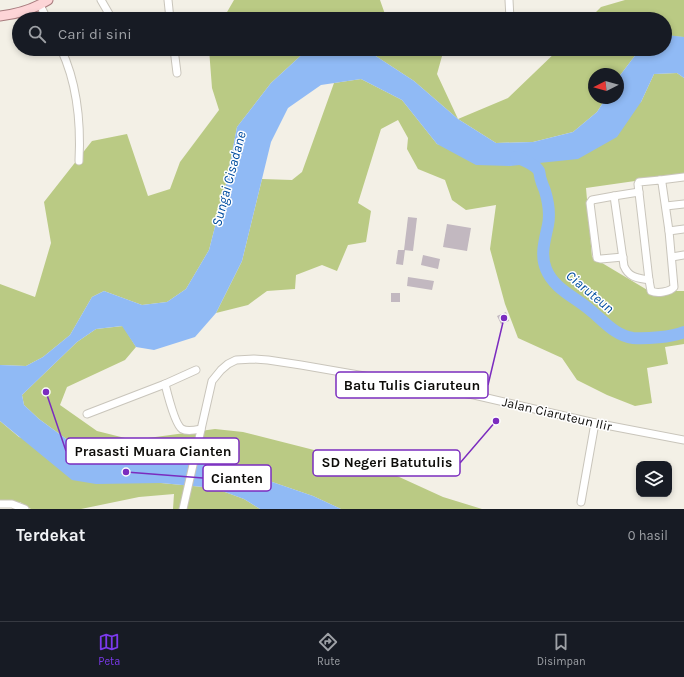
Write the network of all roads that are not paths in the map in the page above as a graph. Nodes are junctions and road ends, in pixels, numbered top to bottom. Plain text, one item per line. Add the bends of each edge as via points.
1 (101, 0) edge
2 (168, 0) edge
3 (509, 0) edge
4 (44, 2) edge
5 (20, 12) edge
6 (46, 12) edge
7 (108, 12) edge
8 (169, 12) edge
9 (510, 12) edge
10 (12, 14) edge
11 (0, 16) edge
12 (64, 56) edge
13 (175, 56) edge
14 (177, 73) dead end
15 (79, 161) dead end
16 (684, 177) edge
17 (660, 180) junction
18 (639, 192) junction
19 (614, 196) junction
20 (684, 204) edge
21 (666, 206) junction
22 (684, 229) edge
23 (669, 230) junction
24 (684, 255) edge
25 (623, 257) junction
26 (672, 257) junction
27 (649, 280) junction
28 (196, 370) dead end
29 (165, 384) junction
30 (87, 414) dead end
31 (595, 423) junction
32 (201, 430) junction
33 (684, 440) edge
34 (581, 502) dead end
35 (0, 504) edge
36 (25, 509) edge
37 (183, 509) edge

1 - 7 street
2 - 8 street
3 - 9 street
4 - 5 main road
4 - 6 street
10 - 11 main road
12 - 15 street via 77,97
13 - 14 street
16 - 17 street
17 - 18 street via 639,182
17 - 21 street
18 - 19 street
18 - 27 street
19 - 25 street
19 - 25 street via 592,200 590,203 597,258
20 - 21 street
21 - 23 street
22 - 23 street
23 - 26 street
24 - 26 street
25 - 27 street via 626,272 630,276
26 - 27 street via 673,289 653,292
28 - 29 street
29 - 30 street
29 - 32 street via 180,427 185,430
31 - 32 street, Jalan Ciaruteun Ilir via 474,395 254,359 236,360 228,364 212,381
31 - 33 street, Jalan Ciaruteun Ilir
31 - 34 street
32 - 37 street, Jalan Ciaruteun Ilir
35 - 36 street via 12,504

